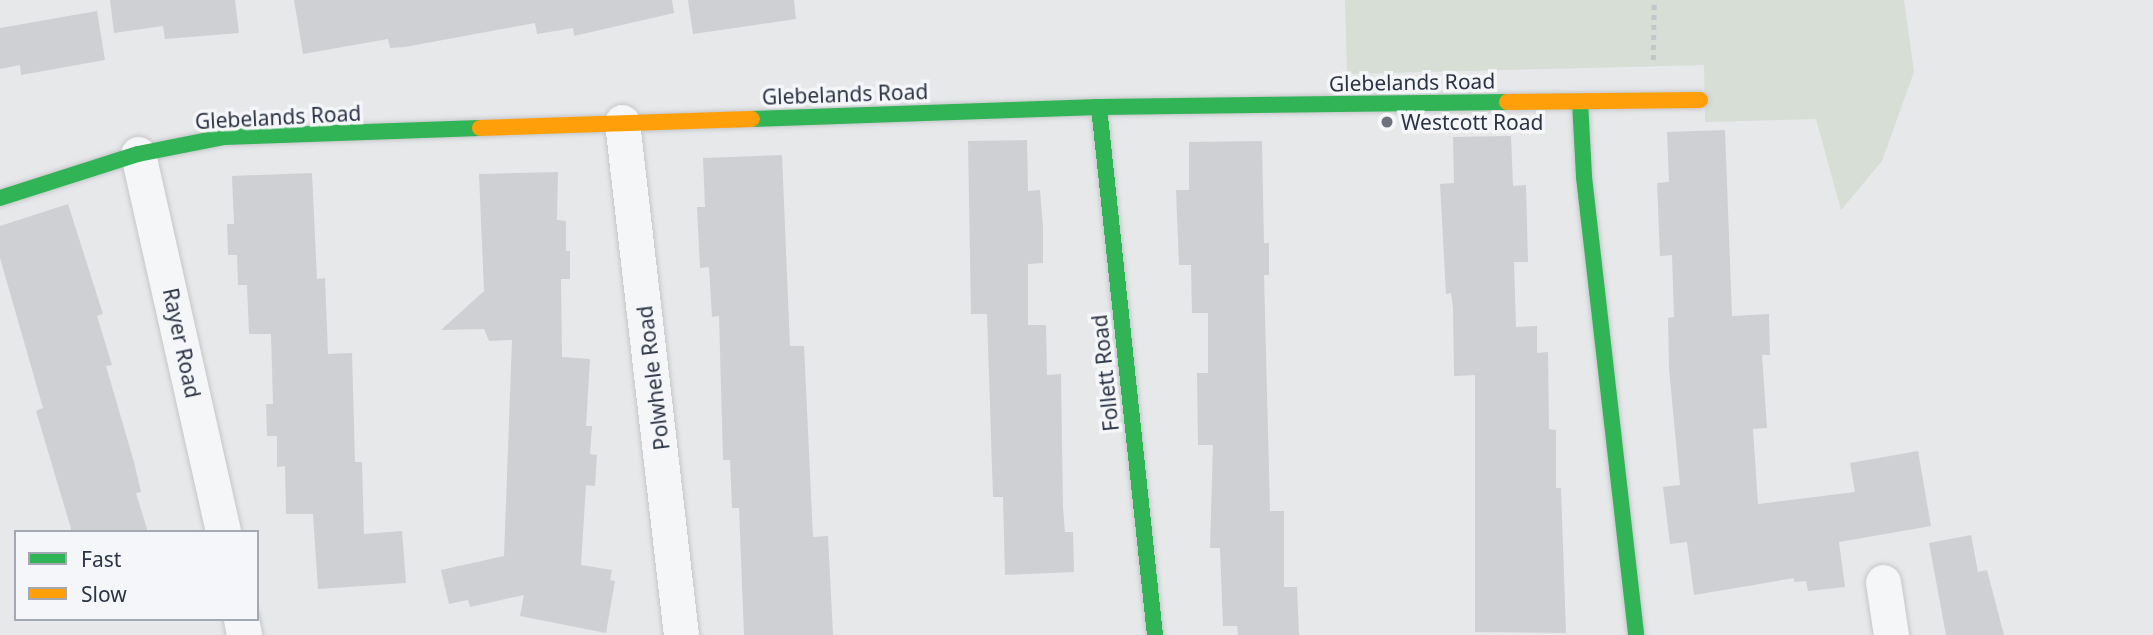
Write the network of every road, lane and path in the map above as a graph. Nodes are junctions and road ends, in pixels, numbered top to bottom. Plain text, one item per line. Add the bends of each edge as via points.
1 (1654, 0) edge
2 (1651, 100) junction
3 (1700, 100) dead end
4 (1580, 102) junction
5 (1099, 107) junction
6 (622, 122) junction
7 (138, 154) junction
8 (0, 198) edge
9 (223, 530) edge
10 (1883, 582) dead end
11 (681, 635) edge
12 (1155, 635) edge
13 (1636, 635) edge
14 (1891, 635) edge

1 - 2 path
2 - 3 street, Glebelands Road
2 - 4 street, Glebelands Road
4 - 5 street, Glebelands Road
4 - 13 street via 1584,177
5 - 6 street, Glebelands Road
5 - 12 street, Follett Road
6 - 7 street, Glebelands Road via 225,137
6 - 11 street, Polwhele Road
7 - 8 street, Glebelands Road
7 - 9 street, Rayer Road
10 - 14 street

